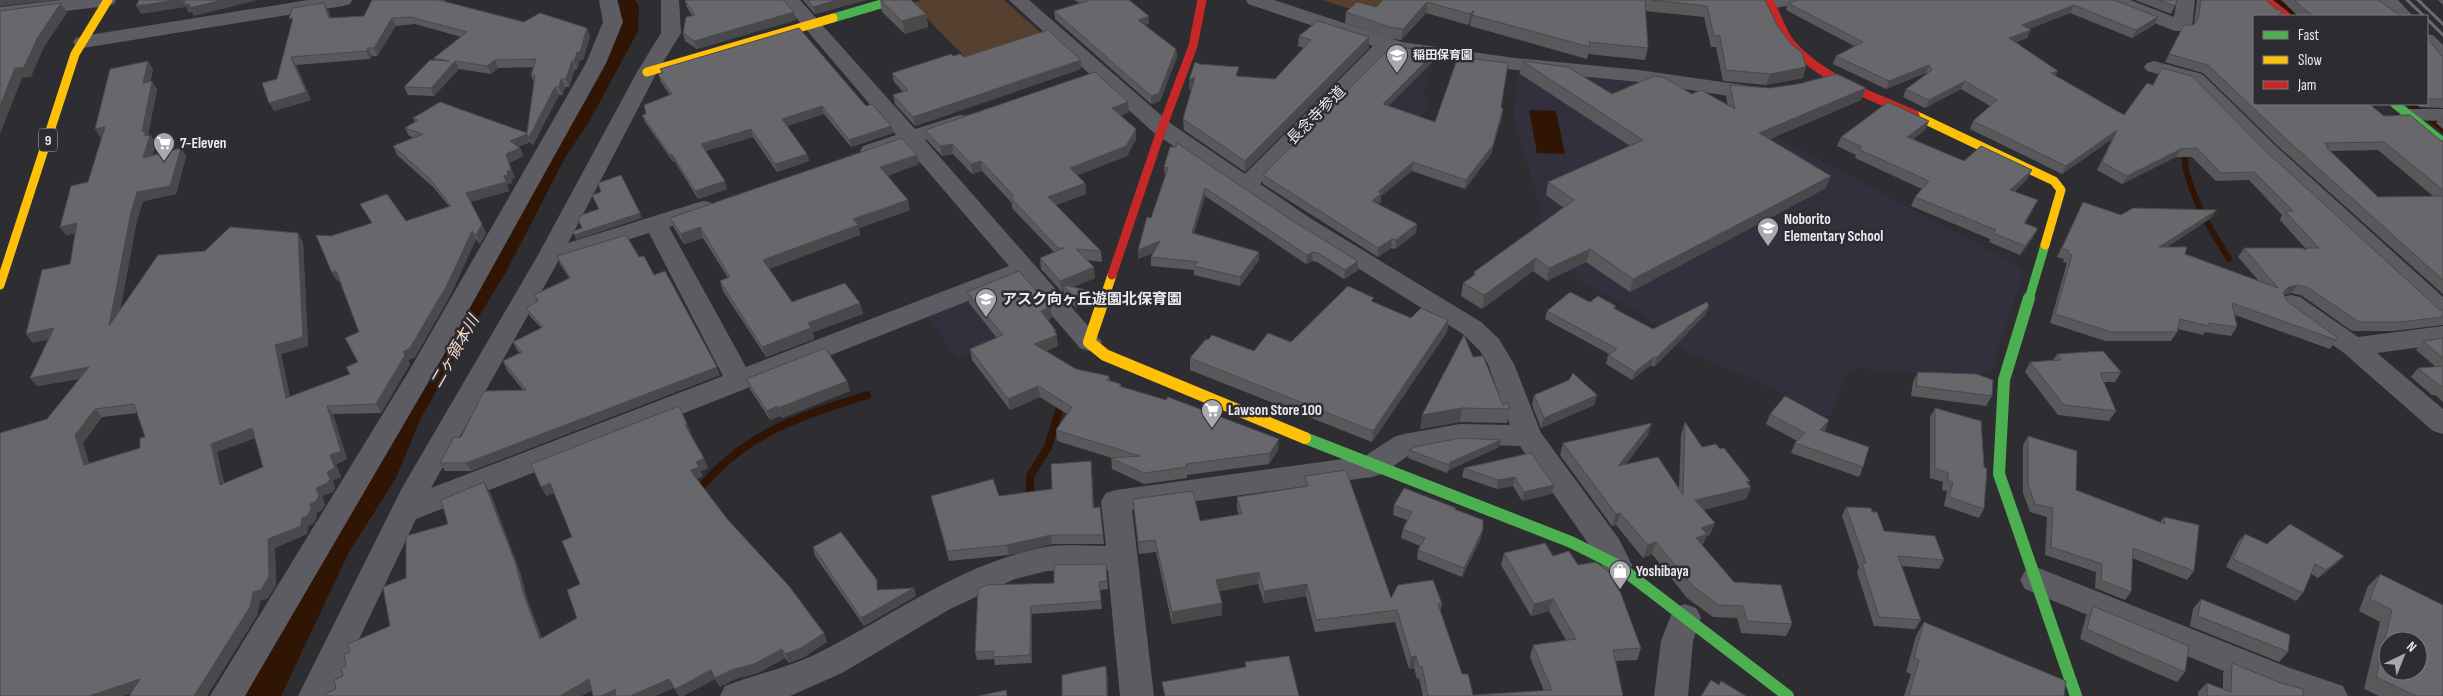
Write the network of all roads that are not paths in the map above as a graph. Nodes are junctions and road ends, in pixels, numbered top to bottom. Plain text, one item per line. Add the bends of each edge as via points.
1 (107, 0) edge
2 (343, 0) edge
3 (608, 0) edge
4 (670, 0) edge
5 (790, 0) edge
6 (894, 0) edge
7 (1018, 0) edge
8 (1202, 0) edge
9 (1255, 0) edge
10 (1789, 0) edge
11 (2113, 0) edge
12 (2186, 0) edge
13 (2266, 0) edge
14 (2387, 0) edge
15 (1769, 2) edge
16 (0, 13) edge
17 (2285, 15) edge
18 (2402, 15) edge
19 (811, 24) junction
20 (2428, 41) edge
21 (83, 42) junction
22 (1385, 45) junction
23 (2443, 56) edge
24 (2154, 67) dead end
25 (647, 72) junction
26 (1836, 77) junction
27 (1810, 84) edge
28 (1784, 91) edge
29 (2403, 110) edge
30 (977, 115) edge
31 (2443, 115) edge
32 (1162, 128) junction
33 (911, 138) junction
34 (2443, 142) edge
35 (853, 158) edge
36 (1247, 185) junction
37 (722, 202) edge
38 (656, 224) junction
39 (550, 255) junction
40 (1025, 270) junction
41 (0, 285) edge
42 (2291, 303) edge
43 (2443, 311) edge
44 (2443, 335) edge
45 (1090, 342) junction
46 (2353, 347) junction
47 (739, 380) junction
48 (2443, 424) edge
49 (1528, 436) junction
50 (1372, 466) junction
51 (404, 511) junction
52 (1123, 558) junction
53 (1617, 565) junction
54 (2036, 580) junction
55 (1685, 616) junction
56 (226, 696) edge
57 (315, 696) edge
58 (737, 696) edge
59 (1137, 696) edge
60 (1671, 696) edge
61 (1788, 696) edge
62 (2076, 696) edge
63 (2331, 696) edge

1 - 16 street
1 - 21 street, 9
2 - 21 street
3 - 56 street via 613,22 596,63 419,376
4 - 25 street via 671,33
5 - 19 street
6 - 19 street
7 - 32 street via 1090,76
8 - 32 street via 1193,46
9 - 22 street
10 - 15 street
11 - 12 street via 2182,27
13 - 17 street
14 - 18 street
15 - 26 street via 1796,50
19 - 25 street
19 - 33 street
20 - 23 street
21 - 41 street, 9 via 75,54
22 - 28 street via 1735,91
22 - 36 street, 長念寺参道
24 - 43 street via 2188,77
25 - 39 street
26 - 27 street
26 - 54 street via 2054,181 2061,190 2004,380 1999,474
29 - 31 street
29 - 34 street
30 - 33 street
32 - 36 street
32 - 45 street
33 - 35 street
33 - 40 street
36 - 49 street via 1306,226 1472,328 1490,345 1501,364
37 - 38 street
38 - 39 street via 575,251
38 - 47 street
39 - 51 street
40 - 45 street
40 - 47 street
42 - 46 street
44 - 46 street
45 - 50 street via 1105,355
46 - 48 street
47 - 51 street
49 - 50 street via 1460,434 1404,444
49 - 53 street
50 - 52 street via 1116,500
50 - 53 street via 1571,542
51 - 57 street
52 - 58 street via 1046,559 1009,568 939,600 830,663 780,685
52 - 59 street
53 - 55 street
54 - 62 street
54 - 63 street via 2284,681
55 - 60 street via 1677,640
55 - 61 street

